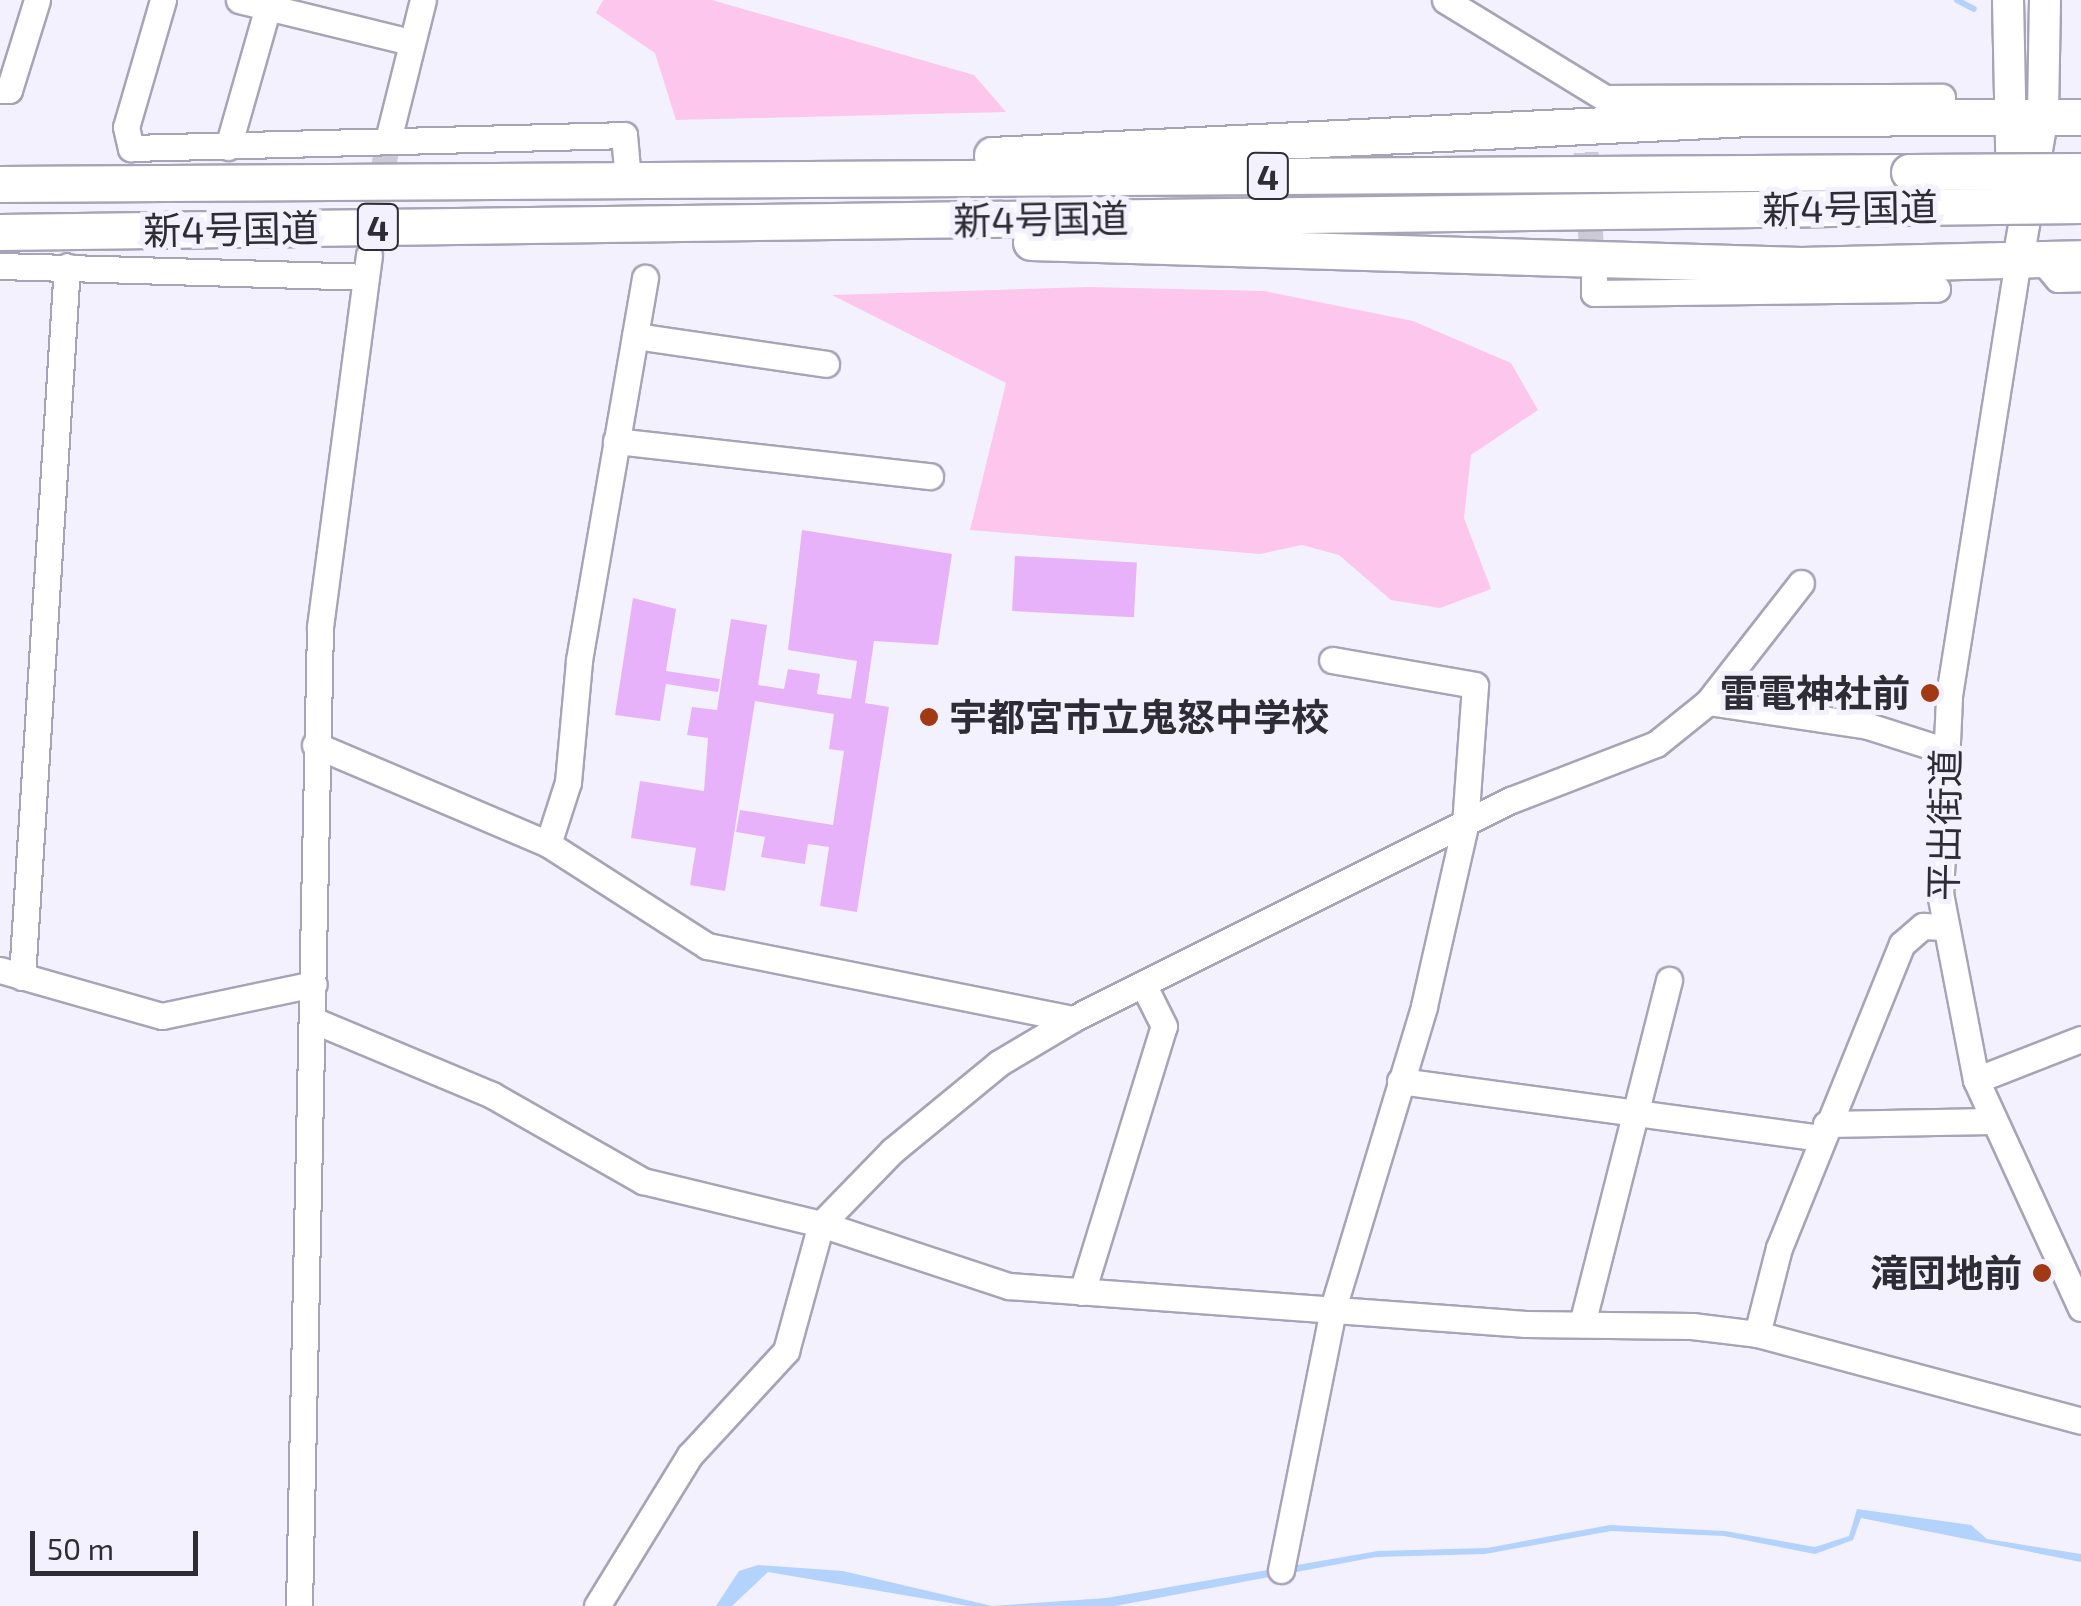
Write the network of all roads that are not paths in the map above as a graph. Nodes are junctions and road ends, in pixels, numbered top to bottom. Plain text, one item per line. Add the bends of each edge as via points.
1 (37, 0) edge
2 (163, 0) edge
3 (239, 0) edge
4 (424, 0) edge
5 (1445, 0) edge
6 (2008, 0) edge
7 (2045, 0) edge
8 (269, 4) edge
9 (410, 42) junction
10 (0, 90) edge
11 (1942, 97) dead end
12 (2006, 114) junction
13 (2043, 115) junction
14 (2081, 117) edge
15 (388, 140) tunnel mouth
16 (228, 147) junction
17 (2081, 171) edge
18 (628, 180) junction
19 (0, 184) edge
20 (1909, 190) junction
21 (2081, 206) edge
22 (756, 223) junction
23 (0, 232) edge
24 (2081, 258) edge
25 (2030, 260) junction
26 (0, 266) edge
27 (67, 266) junction
28 (645, 278) dead end
29 (2081, 278) edge
30 (1594, 280) dead end
31 (1937, 289) dead end
32 (634, 336) junction
33 (826, 364) dead end
34 (616, 440) junction
35 (930, 476) dead end
36 (1801, 583) dead end
37 (1332, 660) dead end
38 (1708, 702) junction
39 (316, 746) junction
40 (1943, 750) junction
41 (1464, 825) junction
42 (548, 844) junction
43 (1944, 926) junction
44 (11, 974) edge
45 (1669, 980) dead end
46 (314, 984) junction
47 (1145, 988) junction
48 (313, 1020) junction
49 (1074, 1020) junction
50 (2081, 1038) edge
51 (1976, 1080) junction
52 (1400, 1082) junction
53 (1631, 1112) junction
54 (1991, 1121) junction
55 (1823, 1131) junction
56 (822, 1224) junction
57 (1082, 1292) junction
58 (1334, 1305) junction
59 (2081, 1308) edge
60 (1582, 1324) junction
61 (1757, 1334) junction
62 (2081, 1420) edge
63 (1281, 1570) dead end
64 (299, 1606) edge
65 (596, 1606) edge

1 - 10 street via 9,90
2 - 16 street via 126,127 131,148
3 - 8 street
4 - 9 street
5 - 11 street via 1589,103
6 - 12 main road
7 - 13 main road
8 - 9 street
8 - 16 street
9 - 15 street
12 - 13 highway
12 - 18 highway via 700,166
12 - 25 main road
13 - 14 highway
13 - 25 main road
16 - 18 street via 624,135
17 - 20 highway, 新4号国道 / 4, bridge
18 - 19 highway, 新4号国道 / 4
18 - 20 highway, 新4号国道 / 4
20 - 21 highway, 新4号国道 / 4, bridge
20 - 22 highway, 新4号国道 / 4
22 - 23 highway, 新4号国道 / 4
22 - 25 highway via 873,238 1781,264
24 - 25 highway
25 - 29 street via 2058,278
25 - 40 street, 平出街道
26 - 27 street
27 - 39 street via 367,266 329,512
27 - 44 street
28 - 32 street
30 - 31 street via 1594,294
32 - 33 street
32 - 34 street
34 - 35 street
34 - 42 street via 568,782
36 - 38 street
37 - 41 street via 1475,684
38 - 40 street via 1868,726
38 - 41 street via 1636,756
39 - 42 street
39 - 46 street
40 - 43 street, 平出街道
41 - 47 street
41 - 52 street
42 - 49 street via 706,946
43 - 51 street, 平出街道
43 - 55 street via 1922,926 1902,944
44 - 46 street via 162,1016
45 - 53 street
46 - 48 street
47 - 49 street
47 - 57 street via 1164,1026
48 - 56 street via 492,1096 643,1181
48 - 64 street
49 - 56 street via 999,1063
50 - 51 street
51 - 54 street, 平出街道
52 - 53 street
52 - 58 street
53 - 55 street
53 - 60 street
54 - 55 street
54 - 59 street, 平出街道
55 - 61 street
56 - 57 street via 954,1272
56 - 65 street via 786,1351 690,1456
57 - 58 street
58 - 60 street
58 - 63 street
60 - 61 street
61 - 62 street

